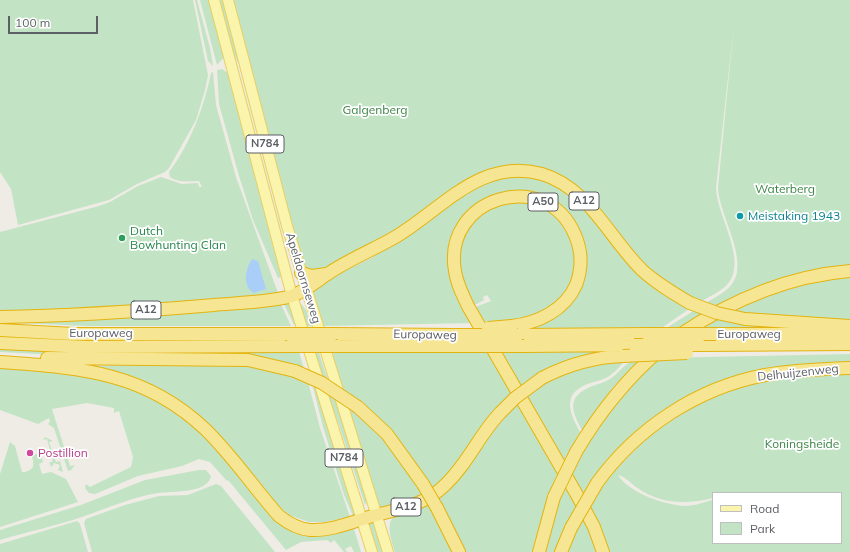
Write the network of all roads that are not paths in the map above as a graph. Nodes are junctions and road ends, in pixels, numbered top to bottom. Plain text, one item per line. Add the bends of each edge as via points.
1 (214, 0) edge
2 (228, 0) edge
3 (850, 271) edge
4 (301, 273) junction
5 (329, 273) junction
6 (305, 288) junction
7 (292, 296) junction
8 (0, 316) edge
9 (850, 326) edge
10 (0, 330) edge
11 (850, 334) edge
12 (518, 336) junction
13 (454, 337) junction
14 (0, 343) edge
15 (850, 344) edge
16 (779, 345) junction
17 (0, 356) edge
18 (0, 362) edge
19 (850, 368) edge
20 (377, 515) junction
21 (361, 519) junction
22 (372, 552) edge
23 (388, 552) edge
24 (459, 552) edge
25 (539, 552) edge
26 (561, 552) edge
27 (603, 552) edge

1 - 7 main road, Apeldoornseweg / N784
2 - 4 main road, Apeldoornseweg / N784 via 275,184
3 - 25 highway, bridge via 812,277 741,299 693,326 630,378 603,410 576,452 554,497
4 - 5 highway, A12 via 312,276
4 - 6 main road, Apeldoornseweg / N784
5 - 6 highway, A12
5 - 9 highway, A12, bridge via 398,236 475,181 500,173 524,171 551,178 569,188 587,204 642,270 690,303 717,313 745,318
6 - 7 highway
6 - 20 main road, Apeldoornseweg / N784
7 - 8 highway, A12 via 189,307 66,315
7 - 21 main road, Apeldoornseweg / N784 via 358,502
10 - 13 highway, Europaweg / A12, bridge via 74,334 384,334
11 - 12 highway, Europaweg / A12, bridge
12 - 13 highway, Europaweg / A12, bridge
12 - 16 highway, Europaweg / A12, bridge via 634,345
12 - 27 highway, A50 via 561,306 574,289 580,267 579,244 574,231 556,210 542,202 509,197 492,201 470,216 457,240 454,271 469,308 577,495 594,527
13 - 14 highway, Europaweg / A12, bridge via 338,346 134,348
15 - 16 highway, Europaweg / A12
16 - 20 highway, A12, bridge via 729,352 623,356 584,361 560,370 542,378 514,398 483,433 460,468 439,490 419,502
17 - 24 highway, A12, bridge via 248,360 295,371 322,383 358,407 387,434 423,484
18 - 21 highway via 100,373 145,387 167,399 204,429 265,500 288,522 311,530
19 - 26 highway, Delhuijzenweg, bridge via 797,371 737,382 706,394 671,413 640,435 596,483
20 - 21 highway
20 - 23 main road, Apeldoornseweg / N784
21 - 22 main road, Apeldoornseweg / N784

